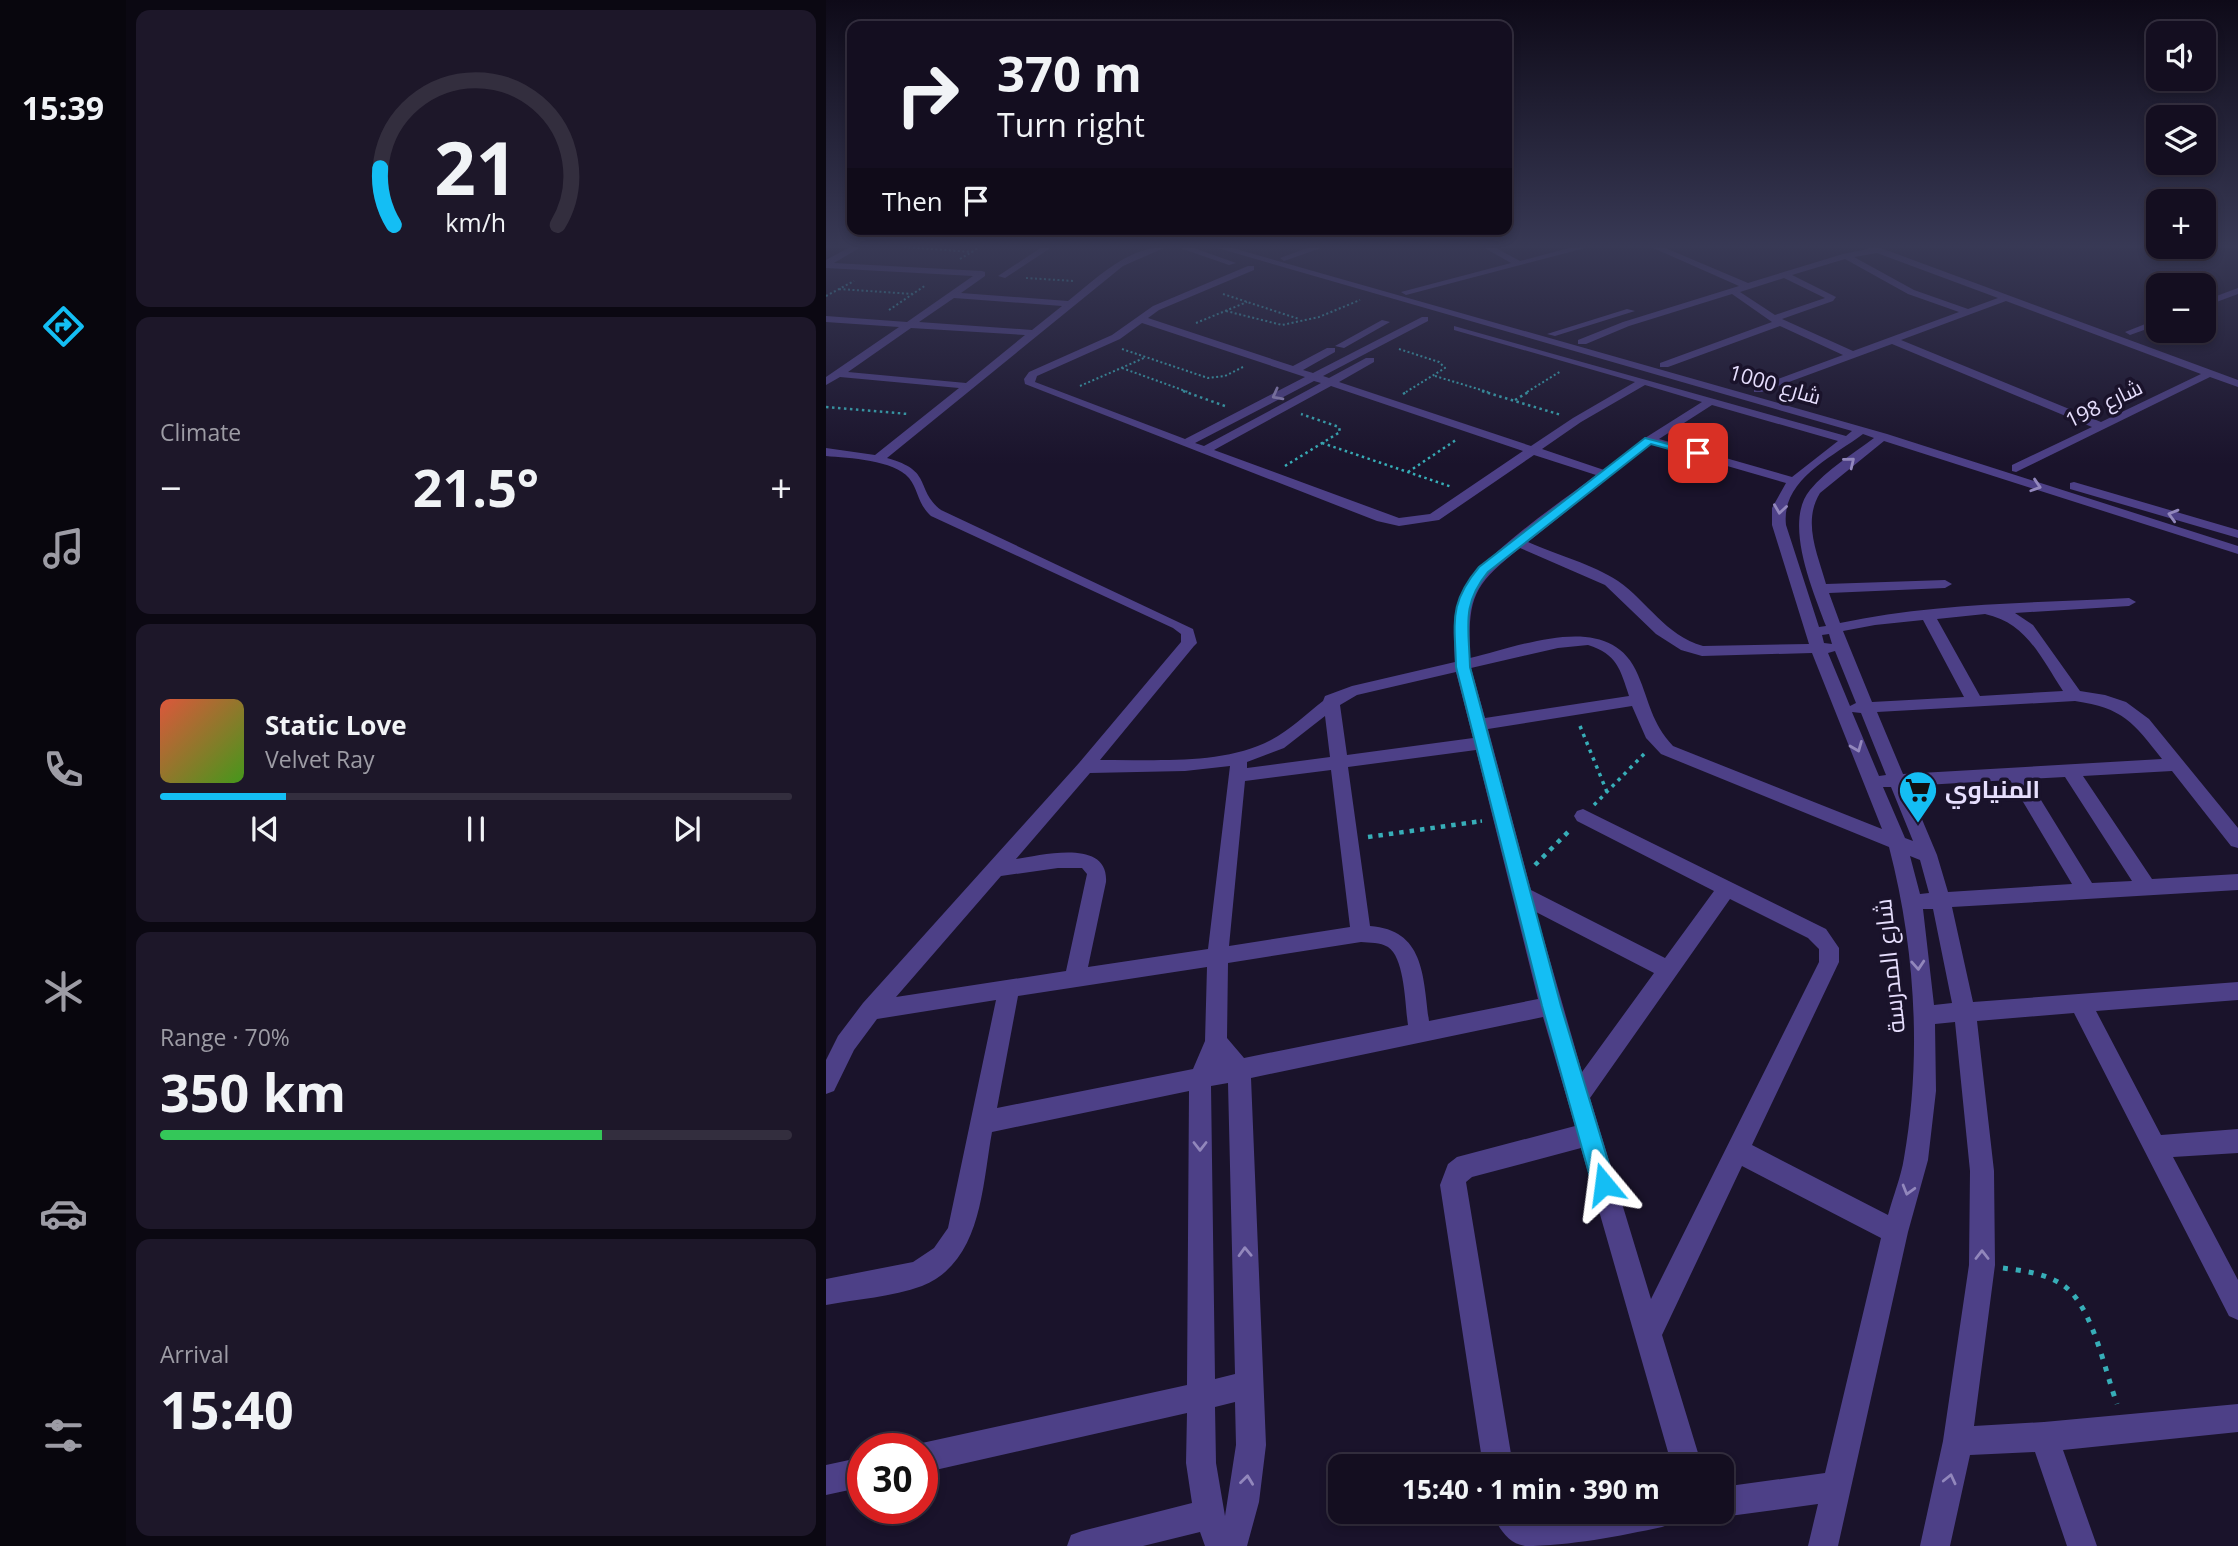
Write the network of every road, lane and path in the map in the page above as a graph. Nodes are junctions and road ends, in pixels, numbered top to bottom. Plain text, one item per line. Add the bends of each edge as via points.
1 (827, 319) edge
2 (873, 319) edge
3 (917, 319) edge
4 (1051, 319) edge
5 (1140, 319) edge
6 (1144, 319) edge
7 (1206, 319) edge
8 (1254, 319) edge
9 (1306, 319) edge
10 (1427, 319) edge
11 (1462, 319) edge
12 (1500, 319) edge
13 (1602, 319) edge
14 (1639, 319) edge
15 (1781, 319) edge
16 (1949, 319) edge
17 (2062, 319) edge
18 (2095, 319) edge
19 (1301, 320) joint
20 (845, 321) junction
21 (1433, 321) junction
22 (1777, 321) junction
23 (869, 322) junction
24 (1385, 322) dead end
25 (909, 325) junction
26 (2146, 326) edge
27 (1178, 331) junction
28 (2130, 332) junction
29 (826, 333) edge
30 (1034, 333) junction
31 (1552, 334) junction
32 (1892, 340) junction
33 (1104, 342) junction
34 (1582, 342) junction
35 (1378, 343) junction
36 (1334, 346) junction
37 (1393, 348) junction
38 (1361, 352) junction
39 (1852, 355) junction
40 (1146, 357) junction
41 (2202, 358) dead end
42 (1261, 359) junction
43 (1575, 362) junction
44 (1664, 365) junction
45 (826, 367) edge
46 (1122, 368) junction
47 (1294, 370) junction
48 (840, 372) junction
49 (2209, 374) junction
50 (1313, 376) junction
51 (1435, 376) junction
52 (826, 382) edge
53 (1331, 382) junction
54 (1643, 382) junction
55 (2238, 384) edge
56 (968, 386) junction
57 (1758, 390) junction
58 (1060, 396) junction
59 (1515, 400) junction
60 (1389, 401) junction
61 (1710, 401) junction
62 (826, 407) edge
63 (1282, 408) junction
64 (1244, 412) junction
65 (931, 416) junction
66 (1577, 419) junction
67 (2102, 427) junction
68 (1472, 429) junction
69 (1855, 435) junction
70 (1883, 436) junction
71 (1649, 440) junction
72 (1186, 443) junction
73 (1322, 443) junction
74 (1533, 449) junction
75 (1204, 451) junction
76 (826, 452) edge
77 (877, 460) junction
78 (2016, 468) junction
79 (1408, 472) junction
80 (1604, 474) junction
81 (1269, 475) junction
82 (1794, 481) junction
83 (1470, 493) junction
84 (2238, 534) edge
85 (1517, 542) junction
86 (2238, 550) edge
87 (1945, 584) dead end
88 (1820, 589) junction
89 (2129, 602) dead end
90 (1985, 610) junction
91 (1928, 615) junction
92 (1826, 639) junction
93 (1463, 667) junction
94 (2076, 696) junction
95 (1638, 700) junction
96 (1331, 701) junction
97 (1975, 702) junction
98 (1866, 707) junction
99 (1842, 709) junction
100 (1574, 710) junction
101 (1480, 734) junction
102 (1339, 762) junction
103 (2178, 764) junction
104 (1085, 767) junction
105 (1238, 768) junction
106 (2070, 770) junction
107 (2015, 773) junction
108 (1896, 780) junction
109 (1871, 782) junction
110 (1607, 792) dead end
111 (1583, 816) dead end
112 (1502, 818) junction
113 (1349, 840) junction
114 (2238, 841) edge
115 (1897, 842) junction
116 (1928, 855) junction
117 (996, 869) junction
118 (2238, 882) edge
119 (1727, 888) junction
120 (2147, 888) junction
121 (2087, 892) junction
122 (1522, 895) junction
123 (1941, 901) junction
124 (1912, 902) junction
125 (1361, 934) junction
126 (1218, 956) junction
127 (1668, 970) junction
128 (1075, 978) junction
129 (1009, 989) junction
130 (2238, 990) edge
131 (2080, 1003) junction
132 (1551, 1006) junction
133 (871, 1010) junction
134 (1965, 1013) junction
135 (1924, 1015) junction
136 (1420, 1034) junction
137 (1216, 1041) junction
138 (1239, 1070) junction
139 (1200, 1078) junction
140 (826, 1083) edge
141 (1577, 1096) junction
142 (984, 1122) junction
143 (1589, 1133) junction
144 (2238, 1141) edge
145 (2155, 1147) junction
146 (1738, 1151) junction
147 (1895, 1232) junction
148 (1982, 1265) junction
149 (826, 1292) edge
150 (2238, 1307) edge
151 (1648, 1334) junction
152 (1249, 1385) junction
153 (1200, 1396) junction
154 (2238, 1418) edge
155 (2127, 1429) junction
156 (2044, 1437) junction
157 (1958, 1441) junction
158 (938, 1454) edge
159 (1495, 1454) edge
160 (1683, 1454) edge
161 (847, 1475) edge
162 (826, 1480) edge
163 (1837, 1486) junction
164 (1734, 1500) edge
165 (1209, 1514) junction
166 (1516, 1524) edge
167 (1601, 1524) edge
168 (1082, 1546) edge
169 (1220, 1546) edge
170 (1232, 1546) edge
171 (1823, 1546) edge
172 (1935, 1546) edge
173 (2082, 1546) edge

1 - 20 street
2 - 23 path
3 - 25 street
4 - 30 street
5 - 33 street
6 - 27 street
7 - 27 path
8 - 19 path via 1270,324
9 - 19 path
10 - 21 street
11 - 69 street, شارع 1000
12 - 31 street, شارع 1000
13 - 31 street
14 - 34 street
15 - 22 street
16 - 32 street
17 - 49 street
18 - 28 street
20 - 23 street
20 - 29 street
21 - 35 street
21 - 37 street
21 - 43 street
22 - 39 street
22 - 44 street
23 - 25 street
24 - 36 street
25 - 30 street
25 - 48 street
26 - 28 street
27 - 42 street
28 - 41 street
30 - 56 street
31 - 34 street, شارع 1000
32 - 39 street
32 - 67 street
33 - 40 path
33 - 58 street via 1029,379 1030,384
34 - 44 street, شارع 1000
35 - 37 street
35 - 38 street
36 - 38 street
36 - 47 street
37 - 51 path via 1444,365
37 - 53 street
38 - 50 street
39 - 57 street
40 - 42 path via 1208,378 1225,376
40 - 46 path
42 - 47 street
43 - 54 street
43 - 59 path
44 - 57 street, شارع 1000
45 - 48 street
46 - 58 path
46 - 64 path
47 - 50 street
48 - 52 street
48 - 56 street
49 - 55 street
49 - 67 street, شارع 198
50 - 53 street
50 -> 64 street
51 - 59 path
51 - 60 path
53 - 60 street
53 - 63 street
54 - 61 street
54 - 66 street
56 - 65 street
57 - 78 street, شارع 1000
58 - 72 street
59 - 66 path
60 - 68 street
61 - 69 street
61 - 71 street
62 - 65 path
63 - 73 path via 1339,427 1340,432
63 - 75 street
64 - 72 street
65 - 77 street
66 - 74 street
67 - 78 street, شارع 198
68 - 74 street
68 - 79 path
69 - 70 street, شارع 1000
69 - 82 street, شارع المدرسة
70 -> 86 street, شارع 1000
88 -> 70 street, شارع المدرسة via 1804,528 1808,502 1815,491
71 - 80 street
71 - 82 street
72 - 75 street
73 - 79 path
73 - 81 path
74 - 80 street
74 - 83 street
75 - 81 street
76 - 77 street
77 - 104 street via 900,466 915,477 922,499 936,513 1188,632 1189,643 1182,653
84 -> 78 street, شارع 1000
79 - 83 path
80 - 85 street
81 - 83 street via 1399,522 1434,517
82 -> 92 street, شارع المدرسة via 1778,508 1779,525
85 - 92 street via 1610,582 1671,640 1685,647 1702,651
85 - 93 street via 1484,570 1463,600
87 - 88 street
88 - 92 street, شارع المدرسة
89 - 90 street
90 - 91 street
90 - 94 street via 2010,615 2028,628
91 - 92 street
91 - 97 street
92 - 98 street, شارع المدرسة
92 - 99 street, شارع المدرسة
93 - 95 street via 1567,642 1594,641 1623,657
93 - 96 street via 1352,691
93 - 101 street
94 - 97 street
94 - 103 street via 2105,700 2132,713
95 - 100 street
95 - 115 street via 1651,734 1667,750
96 - 102 street
96 - 105 street via 1278,744
97 - 98 street
98 - 99 street
98 - 108 street, شارع المدرسة
99 -> 109 street, شارع المدرسة
100 - 101 street
100 - 110 path
101 - 102 street
101 - 112 street
102 - 105 street
102 - 113 street
103 - 106 street
103 - 114 street
104 - 105 street
104 - 117 street
105 - 126 street
106 - 107 street
106 - 120 street
107 - 108 street
107 - 121 street
108 - 109 street
108 - 116 street, شارع المدرسة
109 - 115 street, شارع المدرسة
111 - 119 street
112 - 113 path
112 - 122 street
113 - 125 street
115 - 116 street
115 - 124 street, شارع المدرسة
116 - 123 street, شارع المدرسة
117 - 128 street via 1070,860 1093,864 1096,882
117 - 133 street
118 - 120 street
119 - 127 street
119 - 146 street via 1815,932 1831,951
120 - 121 street
121 - 123 street
122 - 127 street
122 - 132 street
123 - 124 street
123 - 134 street, شارع المدرسة
124 -> 135 street, شارع المدرسة
125 - 126 street
125 - 136 street via 1384,935 1402,947
126 - 128 street
126 - 137 street
127 - 141 street
128 - 129 street
129 - 133 street
129 - 142 street
130 - 131 street
131 - 134 street
131 - 145 street
132 - 136 street
132 - 141 street
133 - 140 street via 846,1043
134 - 135 street
148 -> 134 street, شارع المدرسة via 1982,1171
135 -> 147 street, شارع المدرسة via 1924,1091 1916,1160
136 - 138 street
137 - 138 street
137 - 139 street
138 - 139 street
152 -> 138 street
139 - 142 street
139 -> 153 street
141 - 143 street
142 - 149 street via 960,1234 943,1257 918,1274
143 - 151 street
143 - 159 street via 1466,1166 1452,1185
144 - 145 street
145 - 150 street
146 - 147 street
146 - 151 street
147 - 163 street, شارع المدرسة
148 - 155 path via 2034,1273 2070,1290
148 - 157 street, شارع المدرسة
151 - 160 street
152 - 153 street
170 -> 152 street via 1244,1502 1251,1445
153 - 158 street
153 - 165 street via 1200,1463
154 - 155 street
155 - 156 street
156 - 157 street
156 - 173 street
172 -> 157 street, شارع المدرسة
161 - 162 street
163 - 164 street
163 - 171 street, شارع المدرسة
165 - 168 street
165 - 169 street
166 - 167 street via 1532,1535

